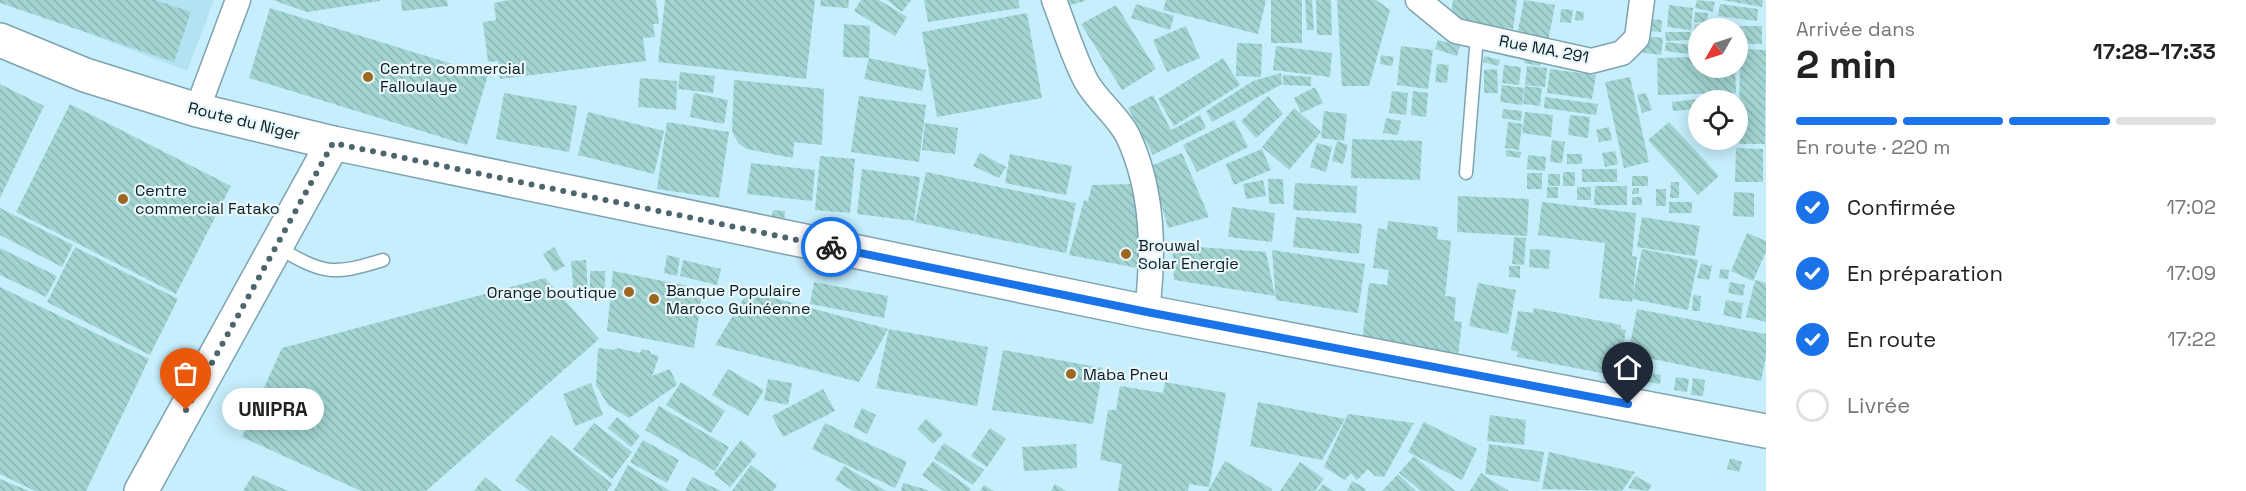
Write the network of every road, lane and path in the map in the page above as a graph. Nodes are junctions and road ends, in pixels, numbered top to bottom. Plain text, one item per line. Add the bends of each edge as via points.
1 (238, 0) edge
2 (1054, 0) edge
3 (1418, 0) edge
4 (1642, 0) edge
5 (1477, 36) junction
6 (0, 40) edge
7 (197, 110) junction
8 (333, 143) junction
9 (1466, 173) dead end
10 (276, 246) junction
11 (383, 260) dead end
12 (1147, 312) junction
13 (1766, 430) edge
14 (141, 491) edge

1 - 7 street
2 - 12 street via 1086,82 1127,135 1144,184 1151,221 1152,268
3 - 5 street, Rue MA. 291 via 1456,31
4 - 5 street, Rue MA. 291 via 1637,38 1622,53 1591,61
5 - 9 lane
6 - 7 main road, Route du Niger via 85,75
7 - 8 main road, Route du Niger
8 - 10 main road
8 - 12 main road, Route du Niger
10 - 11 lane via 313,268 346,271
10 - 14 main road
12 - 13 main road, Route du Niger

